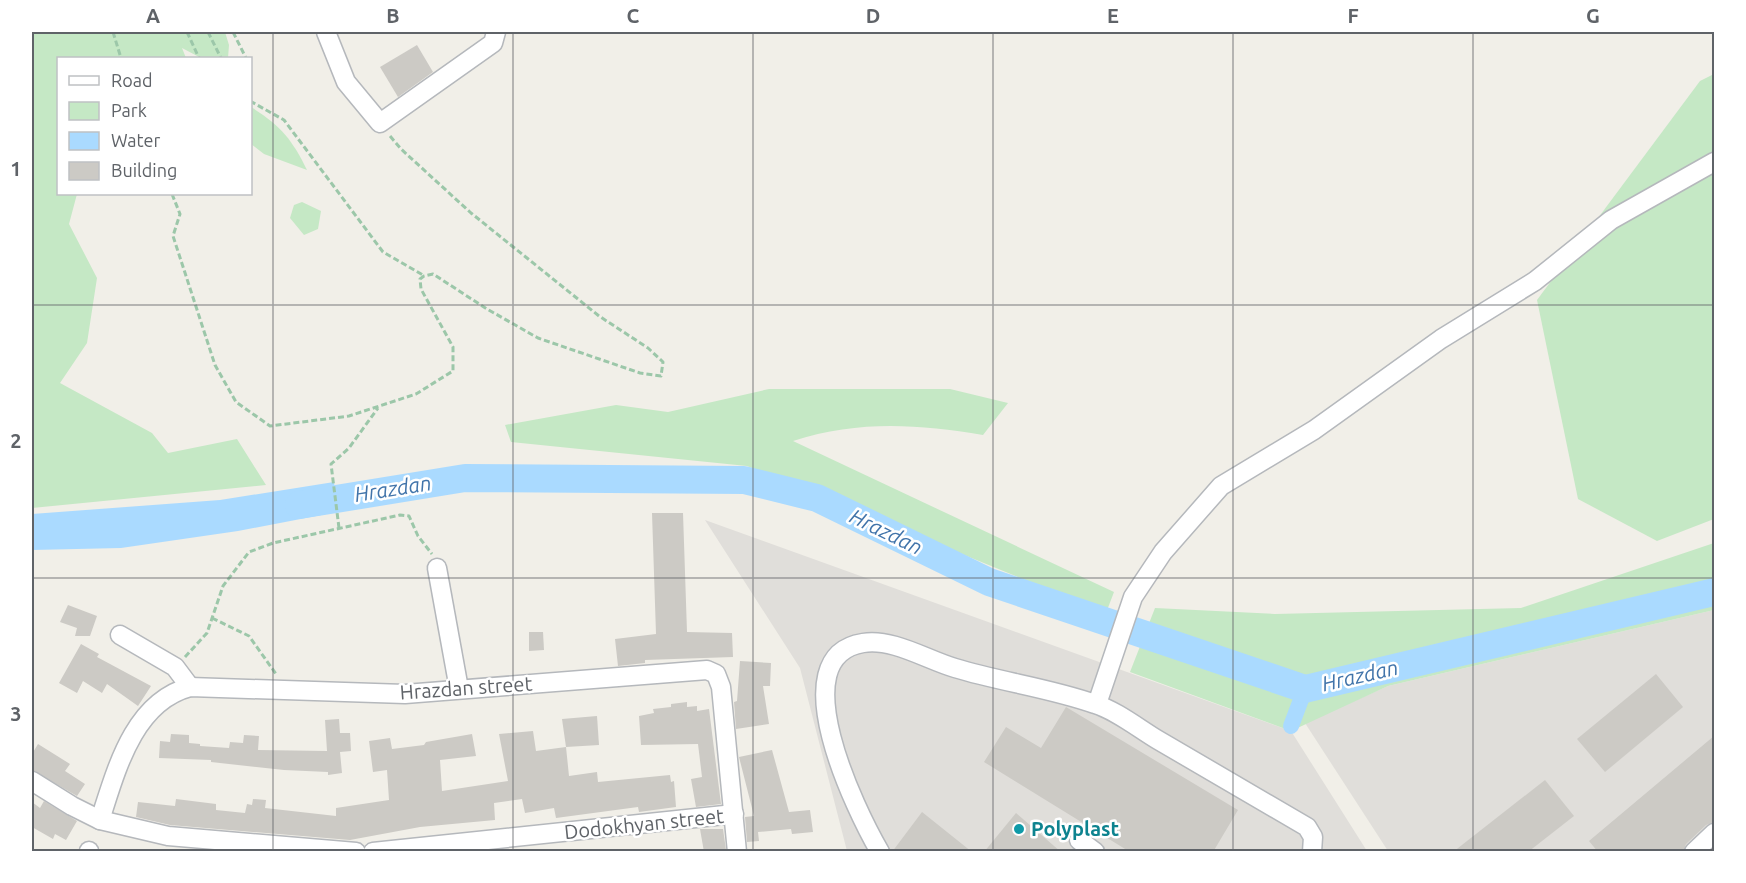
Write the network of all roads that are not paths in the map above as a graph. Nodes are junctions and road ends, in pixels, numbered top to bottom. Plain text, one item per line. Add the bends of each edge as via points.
1 (326, 32) edge
2 (496, 32) edge
3 (1714, 162) edge
4 (437, 568) road end
5 (120, 635) dead end
6 (190, 687) junction
7 (459, 689) junction
8 (1097, 704) junction
9 (32, 781) edge
10 (734, 814) junction
11 (95, 822) junction
12 (1714, 833) edge
13 (1079, 840) dead end
14 (356, 852) edge
15 (373, 852) edge
16 (737, 852) edge
17 (880, 852) edge
18 (1095, 852) edge
19 (1312, 852) edge
20 (1694, 852) edge

1 - 2 street via 346,82 380,123 493,43
3 - 8 street via 1611,220 1535,281 1441,339 1314,430 1221,486 1163,552 1133,597
4 - 7 street
5 - 6 street via 175,667
6 - 7 street, Hrazdan street via 405,694
6 - 11 street via 170,695 135,731
7 - 10 street, Hrazdan street via 707,670 716,674 721,687
8 - 17 street via 953,668 894,647 866,642 848,647 831,660 825,684 827,714 839,763
8 - 19 street via 1307,827 1313,837
9 - 11 street
10 - 15 street, Dodokhyan street
10 - 16 street, Dodokhyan street
11 - 14 street via 168,836
12 - 20 street
13 - 18 street

